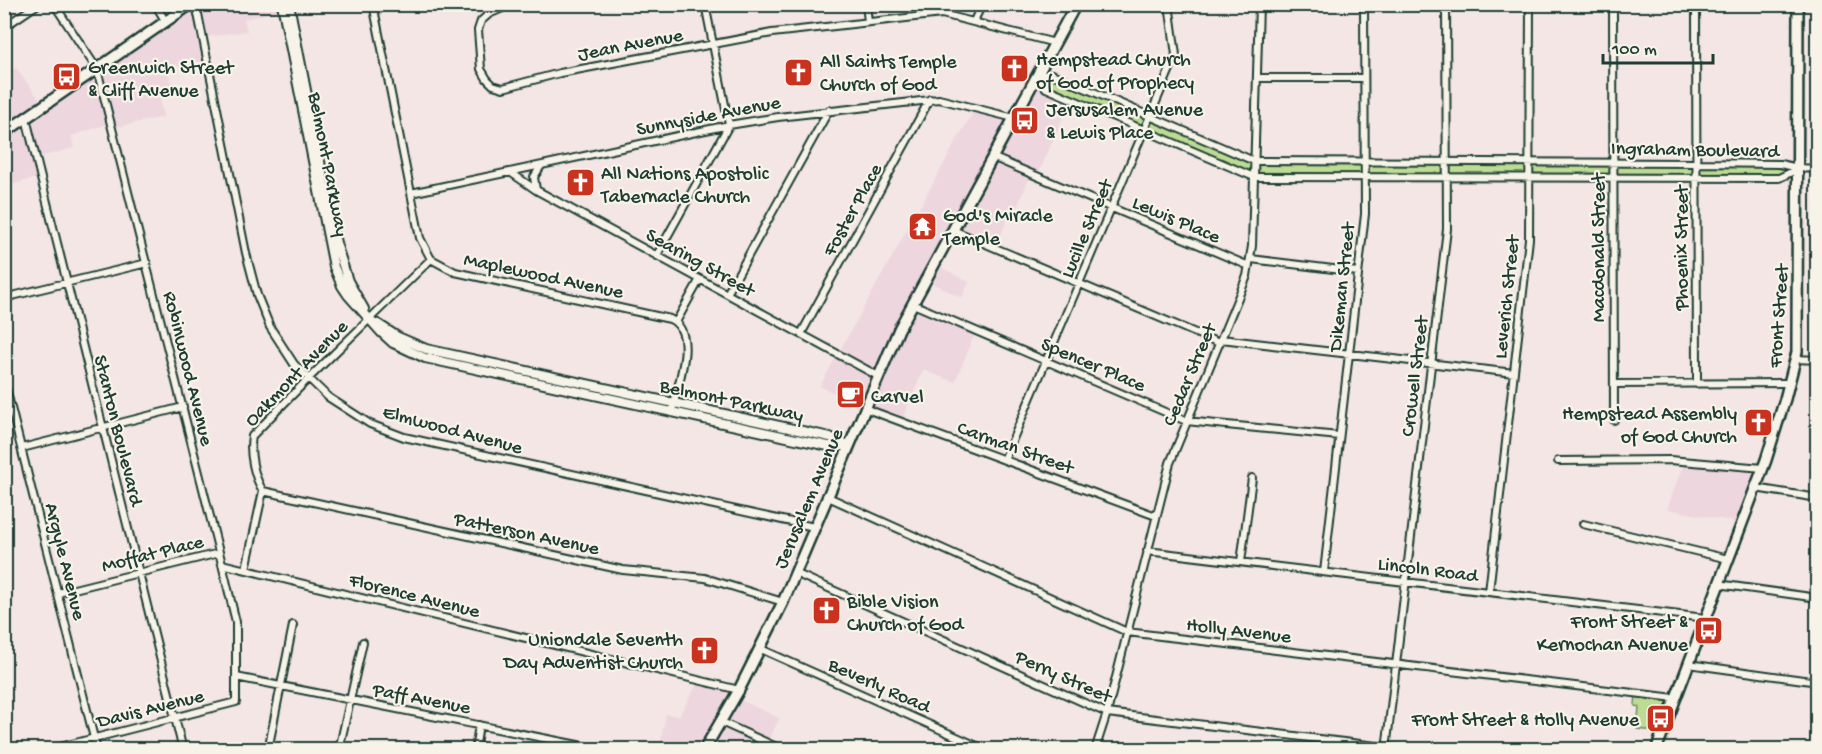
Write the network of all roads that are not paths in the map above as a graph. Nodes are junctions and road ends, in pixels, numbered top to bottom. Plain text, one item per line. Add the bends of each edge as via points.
1 (38, 4) edge
2 (54, 4) edge
3 (155, 4) edge
4 (191, 4) edge
5 (196, 4) edge
6 (282, 4) edge
7 (289, 4) edge
8 (373, 4) edge
9 (512, 4) edge
10 (705, 4) edge
11 (866, 4) edge
12 (982, 4) edge
13 (1076, 4) edge
14 (1168, 4) edge
15 (1259, 4) edge
16 (1364, 4) edge
17 (1446, 4) edge
18 (1530, 4) edge
19 (1613, 4) edge
20 (1696, 4) edge
21 (1798, 4) edge
22 (974, 21) junction
23 (166, 22) junction
24 (868, 22) junction
25 (4, 27) edge
26 (1055, 43) junction
27 (712, 44) junction
28 (297, 64) junction
29 (97, 69) junction
30 (1037, 76) junction
31 (1257, 78) junction
32 (1364, 78) junction
33 (930, 99) junction
34 (829, 110) junction
35 (1150, 116) junction
36 (26, 118) junction
37 (1014, 118) junction
38 (729, 125) junction
39 (1144, 130) junction
40 (4, 133) edge
41 (992, 157) junction
42 (1254, 160) junction
43 (1364, 162) junction
44 (1445, 162) junction
45 (1529, 162) junction
46 (1614, 162) junction
47 (1696, 163) junction
48 (541, 166) junction
49 (1798, 168) junction
50 (1818, 169) edge
51 (510, 172) junction
52 (1530, 176) junction
53 (1254, 177) junction
54 (1364, 177) junction
55 (1447, 177) junction
56 (1614, 177) junction
57 (1697, 177) junction
58 (536, 190) junction
59 (411, 193) junction
60 (1111, 208) junction
61 (953, 230) junction
62 (657, 255) junction
63 (431, 259) junction
64 (1250, 262) junction
65 (147, 263) junction
66 (1358, 272) junction
67 (700, 279) junction
68 (65, 283) junction
69 (1079, 284) junction
70 (728, 294) junction
71 (4, 298) edge
72 (913, 304) junction
73 (370, 319) junction
74 (676, 321) junction
75 (801, 334) junction
76 (1220, 341) junction
77 (1349, 354) junction
78 (1795, 359) junction
79 (1818, 360) edge
80 (1046, 361) junction
81 (1431, 364) junction
82 (1514, 374) junction
83 (878, 376) junction
84 (308, 379) junction
85 (4, 380) edge
86 (1697, 383) junction
87 (1789, 383) junction
88 (1614, 384) junction
89 (183, 407) junction
90 (673, 407) junction
91 (864, 408) junction
92 (1614, 420) dead end
93 (1186, 421) junction
94 (102, 428) junction
95 (1340, 436) junction
96 (848, 446) junction
97 (22, 448) junction
98 (1004, 460) junction
99 (1558, 461) dead end
100 (1762, 468) junction
101 (1252, 477) dead end
102 (1755, 488) junction
103 (263, 491) junction
104 (826, 496) junction
105 (1818, 498) edge
106 (1156, 516) junction
107 (1583, 524) dead end
108 (813, 527) junction
109 (1147, 551) junction
110 (219, 553) junction
111 (1728, 559) junction
112 (1241, 562) junction
113 (222, 564) junction
114 (246, 569) junction
115 (1324, 572) junction
116 (138, 573) junction
117 (795, 573) junction
118 (1406, 582) junction
119 (1718, 584) junction
120 (1489, 592) junction
121 (58, 593) junction
122 (1818, 598) edge
123 (783, 602) junction
124 (1705, 618) junction
125 (293, 625) dead end
126 (1127, 632) junction
127 (363, 642) dead end
128 (760, 649) junction
129 (1396, 664) junction
130 (1688, 664) junction
131 (236, 677) junction
132 (1818, 682) edge
133 (281, 686) junction
134 (739, 690) junction
135 (1675, 698) junction
136 (349, 699) junction
137 (1107, 713) junction
138 (175, 718) junction
139 (721, 722) junction
140 (480, 725) junction
141 (94, 738) junction
142 (1386, 748) edge
143 (48, 750) edge
144 (97, 750) edge
145 (183, 750) edge
146 (268, 750) edge
147 (339, 750) edge
148 (475, 750) edge
149 (603, 750) edge
150 (704, 750) edge
151 (783, 750) edge
152 (986, 750) edge
153 (1095, 750) edge
154 (1409, 750) edge
155 (1656, 750) edge

1 - 25 street
2 - 29 street, Robinwood Avenue
3 - 23 street
4 - 23 main road
5 - 84 street, Elmwood Avenue via 257,295 277,339
6 - 28 street, Belmont Parkway
7 - 28 street, Belmont Parkway
8 - 59 street
9 - 27 street, Jean Avenue via 489,14 478,30 482,69 499,88
10 - 27 street
11 - 24 street
12 - 22 street
13 - 26 main road, Jerusalem Avenue
14 - 35 street, Lucille Street via 1176,55
15 - 31 street, Cedar Street
16 - 32 street, Dikeman Street
17 - 44 street, Crowell Street
18 - 45 street, Leverich Street
19 - 46 street, Macdonald Street
20 - 47 street, Phoenix Street
21 - 49 main road, Front Street
22 - 24 street, Jean Avenue via 942,14
22 - 26 street, Jean Avenue
23 - 29 main road
24 - 27 street, Jean Avenue
26 - 30 main road, Jerusalem Avenue
27 - 38 street
28 - 73 street, Belmont Parkway via 332,244
29 - 36 main road
29 - 65 street, Robinwood Avenue
30 - 35 street, Ingraham Boulevard via 1052,74
30 - 37 main road, Jerusalem Avenue
30 - 39 street, Ingraham Boulevard via 1046,88
31 - 32 street
31 - 42 street, Cedar Street
32 - 43 street, Dikeman Street
33 - 34 street, Sunnyside Avenue
33 - 37 street, Sunnyside Avenue via 944,99
33 - 75 street, Foster Place
34 - 38 street, Sunnyside Avenue
34 - 70 street
35 - 39 street, Lucille Street
35 - 42 street, Ingraham Boulevard
36 - 40 main road
36 - 68 street, Stanton Boulevard
37 - 41 main road, Jerusalem Avenue
38 - 48 street, Sunnyside Avenue
38 - 62 street
39 - 53 street, Ingraham Boulevard
39 - 60 street, Lucille Street
41 - 60 street, Lewis Place
41 - 61 main road, Jerusalem Avenue
42 - 43 street, Ingraham Boulevard
42 - 53 street, Cedar Street
43 - 44 street, Ingraham Boulevard
43 - 54 street, Dikeman Street
44 - 45 street, Ingraham Boulevard
44 - 55 street, Crowell Street
45 - 46 street, Ingraham Boulevard
45 - 52 street, Leverich Street
46 - 47 street, Ingraham Boulevard
46 - 56 street, Macdonald Street
47 - 49 street, Ingraham Boulevard via 1780,164
47 - 57 street, Phoenix Street
48 - 51 street, Sunnyside Avenue
48 - 58 street via 534,177
49 - 50 street
49 - 57 street, Ingraham Boulevard via 1779,177
49 - 78 main road, Front Street
51 - 58 street, Searing Street
51 - 59 street, Sunnyside Avenue
52 - 55 street, Ingraham Boulevard
52 - 56 street, Ingraham Boulevard
52 - 82 street, Leverich Street via 1529,240
53 - 54 street, Ingraham Boulevard
53 - 64 street, Cedar Street
54 - 55 street, Ingraham Boulevard
54 - 66 street, Dikeman Street via 1365,214
55 - 81 street, Crowell Street via 1447,229
56 - 57 street, Ingraham Boulevard
56 - 88 street, Macdonald Street
57 - 86 street, Phoenix Street
58 - 62 street, Searing Street
59 - 63 street via 420,238
60 - 64 street, Lewis Place
60 - 69 street, Lucille Street
61 - 69 street
61 - 72 main road, Jerusalem Avenue
62 - 67 street, Searing Street
63 - 73 street, Oakmont Avenue
63 - 74 street, Maplewood Avenue via 455,272
64 - 66 street, Lewis Place
64 - 76 street, Cedar Street
65 - 68 street
65 - 89 street, Robinwood Avenue
66 - 77 street, Dikeman Street
67 - 70 street, Searing Street
67 - 74 street
68 - 71 street
68 - 94 street, Stanton Boulevard
69 - 76 street
69 - 80 street, Lucille Street
70 - 75 street, Searing Street
72 - 80 street, Spencer Place
72 - 83 main road, Jerusalem Avenue
73 - 84 street, Oakmont Avenue
73 - 90 street, Belmont Parkway via 398,337 465,361
74 - 90 street via 684,333 686,347
75 - 83 street, Searing Street
76 - 77 street
76 - 93 street, Cedar Street
77 - 81 street
77 - 95 street, Dikeman Street
78 - 79 street
78 - 87 main road, Front Street
80 - 93 street, Spencer Place
80 - 98 street, Lucille Street
81 - 82 street
81 - 118 street, Crowell Street
82 - 120 street, Leverich Street
83 - 91 main road, Jerusalem Avenue
84 - 103 street, Oakmont Avenue via 252,436 257,482
84 - 108 street, Elmwood Avenue via 346,410 404,436
85 - 97 street, Argyle Avenue
86 - 87 street
86 - 88 street
87 - 100 main road, Front Street
88 - 92 street, Macdonald Street
89 - 94 street
89 - 110 street, Robinwood Avenue
90 - 96 street, Belmont Parkway via 830,437
91 - 96 main road, Jerusalem Avenue
91 - 98 street, Carman Street
93 - 95 street, Spencer Place
93 - 106 street, Cedar Street
94 - 97 street
94 - 116 street, Stanton Boulevard
95 - 115 street, Dikeman Street
96 - 104 main road, Jerusalem Avenue
97 - 121 street, Argyle Avenue
98 - 106 street, Carman Street
99 - 100 street via 1670,460
100 - 102 main road, Front Street
101 - 112 street
102 - 105 street
102 - 111 main road, Front Street
103 - 114 street
103 - 123 street, Patterson Avenue via 623,570 705,578
104 - 108 main road, Jerusalem Avenue
104 - 126 street, Holly Avenue
106 - 109 street, Cedar Street
107 - 111 street
108 - 117 main road, Jerusalem Avenue
109 - 112 street, Lincoln Road
109 - 126 street, Cedar Street
110 - 113 street, Robinwood Avenue
110 - 116 street, Moffat Place
111 - 119 main road, Front Street
112 - 115 street, Lincoln Road
113 - 114 street, Florence Avenue
113 - 131 street, Robinwood Avenue via 236,622
114 - 134 street, Florence Avenue
115 - 118 street, Lincoln Road
116 - 121 street, Moffat Place
116 - 138 street, Stanton Boulevard
117 - 123 main road, Jerusalem Avenue
117 - 137 street, Perry Street
118 - 120 street, Lincoln Road
118 - 129 street, Crowell Street
119 - 122 street
119 - 124 main road, Front Street
120 - 124 street, Lincoln Road
121 - 141 street, Argyle Avenue
123 - 128 main road, Jerusalem Avenue
124 - 130 main road, Front Street
125 - 133 street
126 - 129 street, Holly Avenue
126 - 137 street, Cedar Street
127 - 136 street
128 - 134 main road, Jerusalem Avenue
128 - 152 street, Beverly Road
129 - 135 street, Holly Avenue
129 - 142 street, Crowell Street
130 - 132 street
130 - 135 main road, Front Street
131 - 133 street, Paff Avenue
131 - 138 street, Davis Avenue via 236,702
133 - 136 street, Paff Avenue
133 - 146 street
134 - 139 main road, Jerusalem Avenue
135 - 155 main road, Front Street
136 - 140 street, Paff Avenue
136 - 147 street
137 - 142 street, Perry Street
137 - 153 street, Cedar Street
138 - 141 street, Davis Avenue
138 - 145 street, Stanton Boulevard
139 - 150 main road, Jerusalem Avenue
139 - 151 street
140 - 148 street
140 - 149 street, Paff Avenue
141 - 143 street, Davis Avenue
141 - 144 street, Argyle Avenue
142 - 154 street, Perry Street

